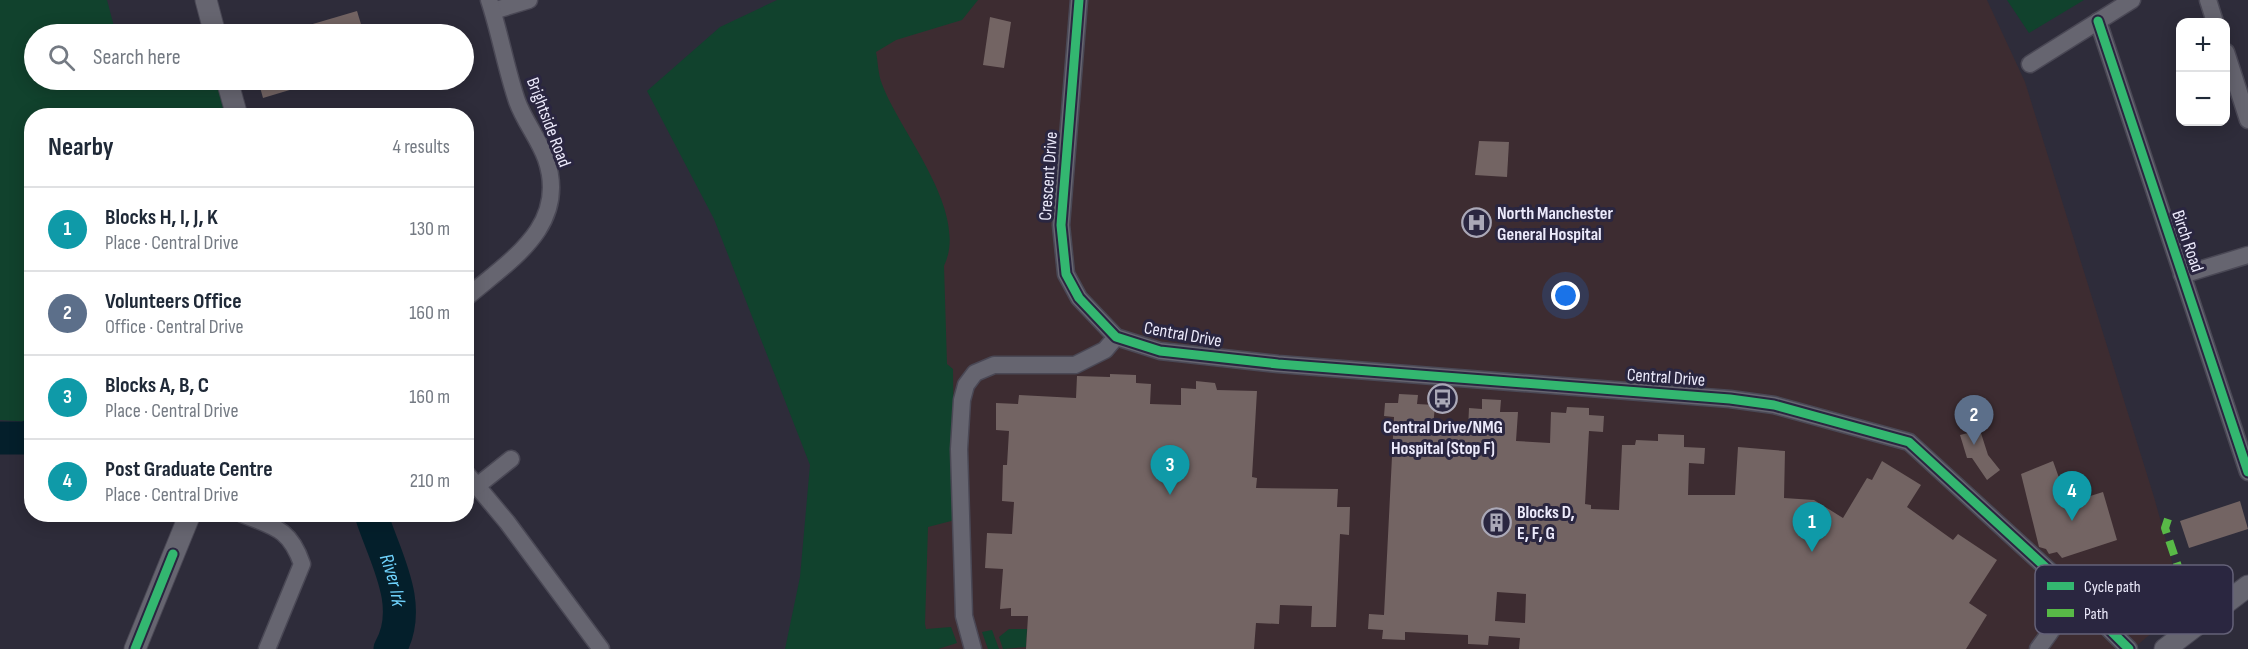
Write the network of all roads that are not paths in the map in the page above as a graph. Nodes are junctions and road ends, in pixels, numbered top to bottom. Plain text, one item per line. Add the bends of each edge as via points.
1 (206, 0) edge
2 (529, 0) edge
3 (1079, 0) edge
4 (2132, 0) edge
5 (2208, 0) edge
6 (491, 5) edge
7 (2215, 18) edge
8 (2097, 21) junction
9 (212, 24) edge
10 (2030, 64) dead end
11 (2230, 64) edge
12 (230, 90) edge
13 (235, 108) edge
14 (2248, 120) edge
15 (2248, 255) edge
16 (2182, 275) junction
17 (474, 291) edge
18 (1116, 337) junction
19 (511, 459) dead end
20 (2248, 472) edge
21 (474, 479) edge
22 (474, 483) edge
23 (187, 522) edge
24 (262, 522) edge
25 (2043, 565) edge
26 (2248, 586) edge
27 (2233, 597) edge
28 (2048, 634) edge
29 (2114, 634) edge
30 (2185, 634) edge
31 (135, 649) edge
32 (267, 649) edge
33 (601, 649) edge
34 (973, 649) edge
35 (2038, 649) edge
36 (2129, 649) edge
37 (2165, 649) edge

1 - 9 street
2 - 6 street
3 - 18 street, Crescent Drive via 1061,225 1066,274 1079,298
4 - 8 street
5 - 7 street
6 - 17 street, Brightside Road via 518,103 545,157 551,193 538,233
8 - 10 street
8 - 16 street, Birch Road
11 - 14 street
12 - 13 street
15 - 16 street
16 - 20 street, Birch Road
18 - 25 street, Central Drive via 1160,351 1278,364 1774,405 1909,441
18 - 34 street, Central Drive via 1105,350 1075,365 994,365 971,377 962,400 959,449 964,616
19 - 21 street
22 - 33 street
23 - 31 street
24 - 32 street via 282,530 296,546 302,564
26 - 27 street
28 - 35 street
29 - 36 street, Central Drive
30 - 37 street

